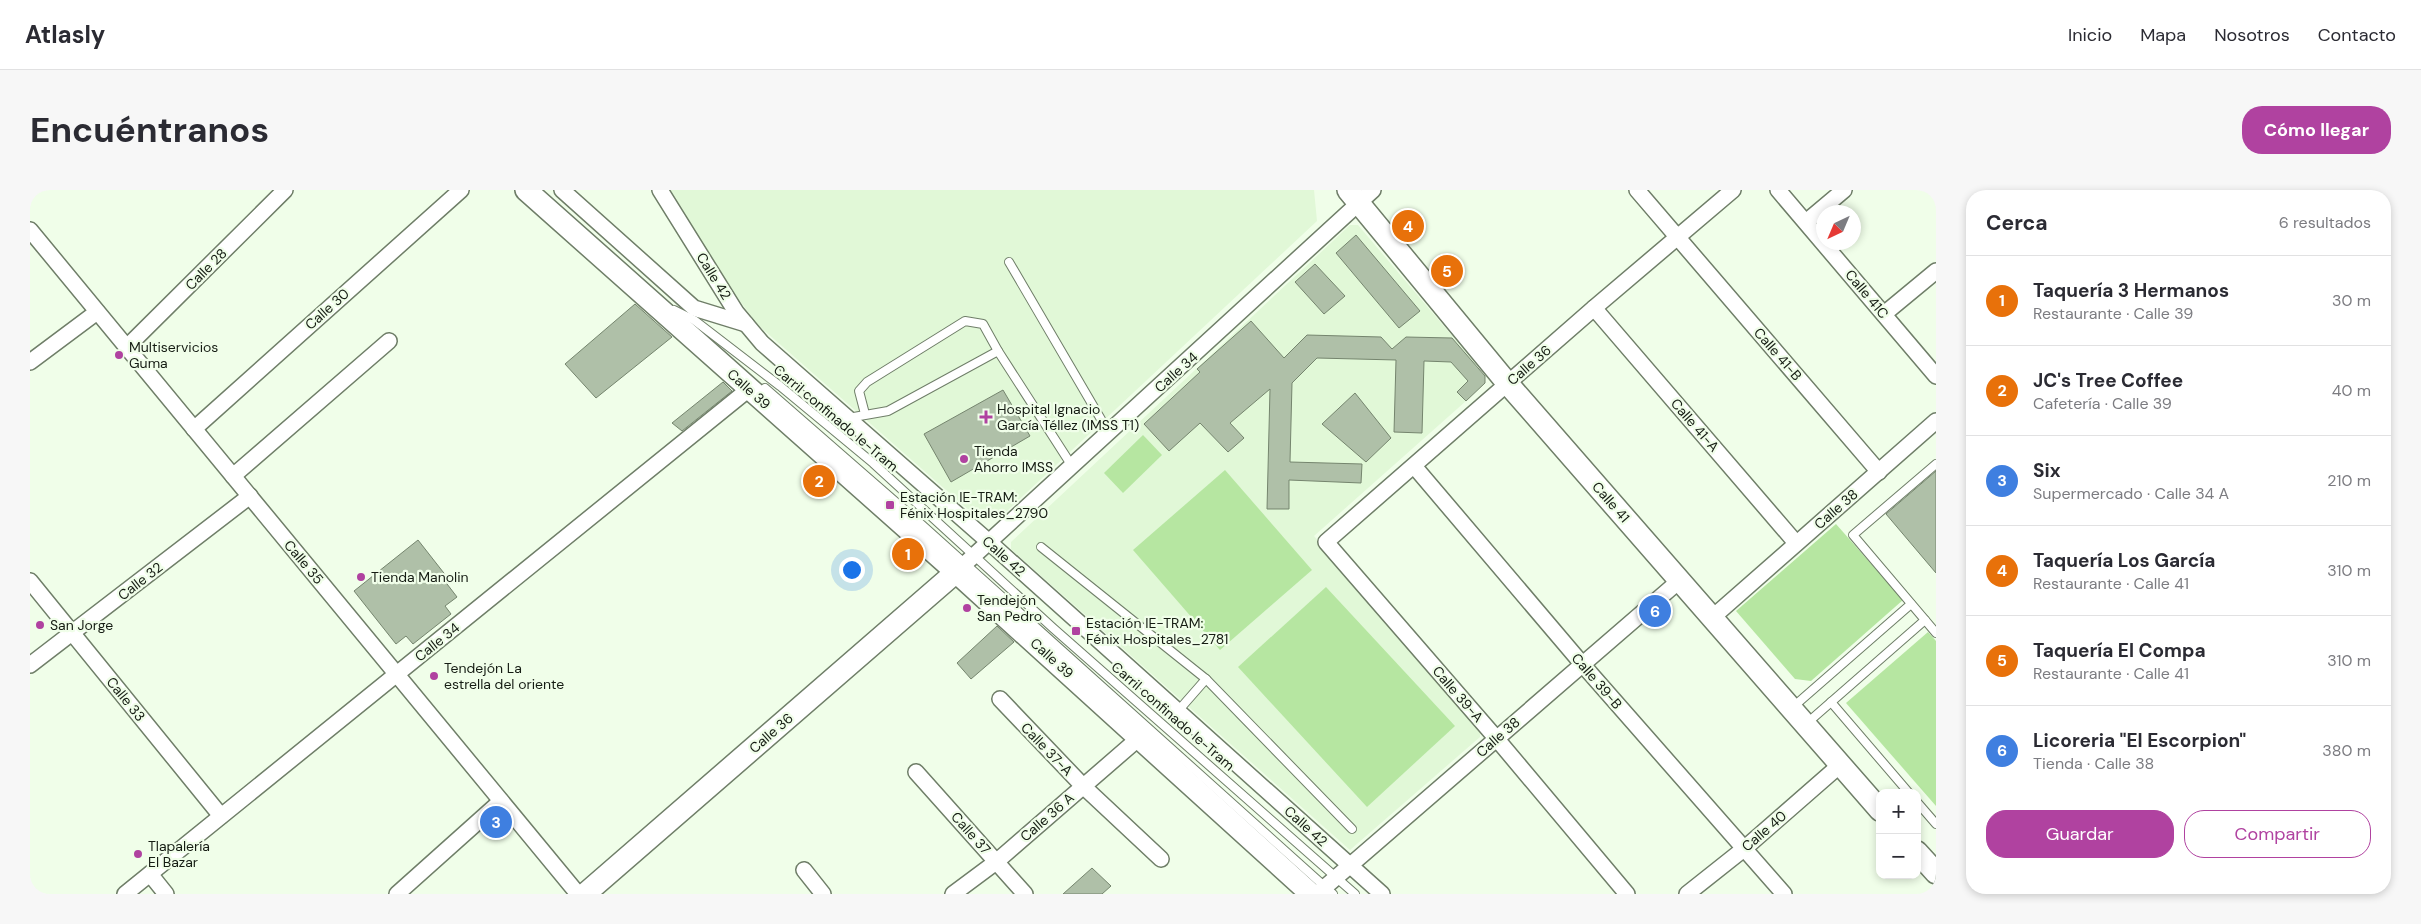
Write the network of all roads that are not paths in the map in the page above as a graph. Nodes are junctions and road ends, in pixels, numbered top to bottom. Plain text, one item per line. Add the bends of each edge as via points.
1 (285, 190) edge
2 (461, 190) edge
3 (526, 190) edge
4 (561, 190) edge
5 (660, 190) edge
6 (1637, 190) edge
7 (1734, 190) edge
8 (1778, 190) edge
9 (1844, 190) edge
10 (1360, 194) edge
11 (543, 204) junction
12 (1806, 222) junction
13 (566, 226) junction
14 (30, 230) edge
15 (1677, 237) junction
16 (1009, 262) dead end
17 (1936, 271) edge
18 (646, 284) dead end
19 (1594, 308) junction
20 (674, 310) junction
21 (97, 312) junction
22 (1884, 314) junction
23 (746, 324) junction
24 (389, 341) dead end
25 (127, 347) junction
26 (998, 351) junction
27 (30, 362) edge
28 (740, 367) dead end
29 (1936, 376) edge
30 (752, 384) junction
31 (1508, 384) junction
32 (865, 414) junction
33 (846, 419) junction
34 (1936, 421) edge
35 (194, 429) junction
36 (1109, 433) junction
37 (1936, 464) edge
38 (1072, 466) junction
39 (1414, 466) junction
40 (1878, 472) junction
41 (233, 476) junction
42 (250, 496) junction
43 (989, 542) junction
44 (1326, 542) joint
45 (1796, 543) junction
46 (1041, 547) dead end
47 (966, 563) junction
48 (30, 581) edge
49 (1679, 581) junction
50 (1912, 604) junction
51 (1713, 616) junction
52 (1925, 620) junction
53 (72, 633) junction
54 (1936, 633) edge
55 (30, 665) edge
56 (1583, 665) junction
57 (397, 674) junction
58 (1206, 679) junction
59 (1000, 699) dead end
60 (1831, 702) junction
61 (1791, 708) junction
62 (1178, 712) junction
63 (1805, 724) junction
64 (1139, 738) junction
65 (1496, 738) junction
66 (1840, 765) junction
67 (916, 772) dead end
68 (1083, 786) junction
69 (1907, 789) edge
70 (501, 801) junction
71 (1876, 806) edge
72 (1921, 807) edge
73 (221, 816) junction
74 (1936, 824) edge
75 (1352, 829) dead end
76 (1745, 848) junction
77 (1921, 856) edge
78 (1161, 859) dead end
79 (996, 862) junction
80 (1350, 866) junction
81 (804, 870) dead end
82 (1936, 873) edge
83 (150, 874) junction
84 (1325, 889) edge
85 (125, 894) edge
86 (166, 894) edge
87 (397, 894) edge
88 (578, 894) edge
89 (585, 894) edge
90 (823, 894) edge
91 (953, 894) edge
92 (1025, 894) edge
93 (1355, 894) edge
94 (1382, 894) edge
95 (1627, 894) edge
96 (1687, 894) edge
97 (1784, 894) edge

1 - 25 street, Calle 28
2 - 35 street, Calle 30
3 - 11 street, Calle 39
4 - 11 street
4 - 13 street via 560,207
4 - 23 street via 694,308
5 - 23 street, Calle 42
6 - 15 street
7 - 15 street, Calle 36
8 - 12 street, Calle 41C
9 - 12 street
10 - 31 street, Calle 41
10 - 36 street, Calle 34
11 - 13 street, Calle 39
12 - 22 street, Calle 41C
13 - 30 street, Calle 39
14 - 21 street, Calle 35
15 - 19 street, Calle 36
15 - 40 street, Calle 41-B
16 - 36 lane
17 - 22 street
18 - 20 lane, Carril confinado Ie-Tram
19 - 31 street, Calle 36
19 - 45 street, Calle 41-A
20 - 28 lane, Carril confinado Ie-Tram
20 - 47 lane, Carril confinado Ie-Tram via 694,320 780,386 873,463
21 - 25 street, Calle 35
21 - 27 street
22 - 29 street, Calle 41C
23 - 33 street, Calle 42 via 762,343
24 - 41 street
25 - 35 street, Calle 35
26 - 32 lane via 888,411
26 - 32 lane via 983,324 965,322 867,382 859,391
26 - 38 lane
30 - 47 street, Calle 39
30 - 57 street, Calle 34
31 - 39 street, Calle 36
31 - 49 street, Calle 41
32 - 33 lane
33 - 43 street, Calle 42
34 - 40 street, Calle 38
35 - 41 street, Calle 35
36 - 38 street, Calle 34
37 - 50 lane via 1853,535
38 - 43 street, Calle 34
39 - 44 street, Calle 36
39 - 56 street, Calle 39-B
40 - 45 street, Calle 38
41 - 42 street, Calle 35
42 - 53 street, Calle 32
42 - 57 street, Calle 35
43 - 47 street, Calle 34
43 - 62 street, Calle 42
44 - 65 street, Calle 39-A
45 - 51 street, Calle 38
46 - 58 lane
47 - 64 street, Calle 39
47 - 84 lane, Carril confinado Ie-Tram
47 - 84 lane, Carril confinado Ie-Tram via 1046,622
47 - 89 street, Calle 36
48 - 53 street, Calle 33
49 - 51 street, Calle 41
49 - 56 street, Calle 38
50 - 52 lane
50 - 61 lane
51 - 61 street, Calle 41
52 - 54 lane
52 - 60 lane
53 - 55 street, Calle 32
53 - 73 street, Calle 33
56 - 65 street, Calle 38
56 - 76 street, Calle 39-B
57 - 70 street, Calle 35
57 - 73 street, Calle 34
58 - 62 lane
58 - 75 lane
59 - 68 street, Calle 37-A
60 - 63 lane
60 - 69 lane
61 - 63 street, Calle 41
62 - 80 street, Calle 42
63 - 66 street, Calle 41
64 - 68 street, Calle 36 A
64 - 84 street, Calle 39
65 - 80 street, Calle 38
65 - 95 street, Calle 39-A
66 - 71 street, Calle 41
66 - 76 street, Calle 40
67 - 79 street, Calle 37
68 - 78 street, Calle 37-A
68 - 79 street, Calle 36 A
70 - 87 street
70 - 88 street, Calle 35
72 - 74 lane
73 - 83 street, Calle 34
76 - 96 street, Calle 40
76 - 97 street, Calle 39-B
77 - 82 street
79 - 91 street, Calle 36 A
79 - 92 street, Calle 37
80 - 84 street, Calle 38
80 - 94 street, Calle 42
81 - 90 street
83 - 85 street, Calle 34
83 - 86 street
84 - 93 lane, Carril confinado Ie-Tram

